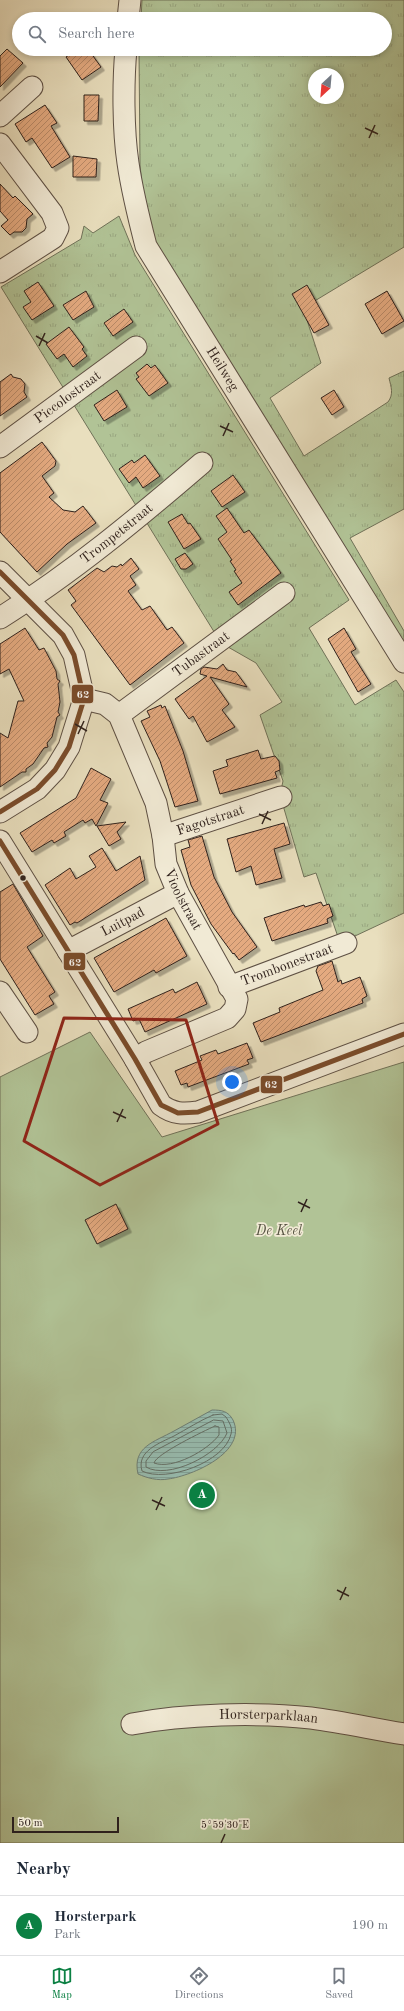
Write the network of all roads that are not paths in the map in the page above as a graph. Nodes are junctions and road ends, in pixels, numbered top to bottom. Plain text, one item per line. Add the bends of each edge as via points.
1 (130, 0) edge
2 (129, 12) edge
3 (125, 56) edge
4 (32, 87) dead end
5 (0, 116) edge
6 (0, 144) edge
7 (0, 272) edge
8 (136, 347) dead end
9 (0, 447) edge
10 (202, 463) dead end
11 (0, 572) edge
12 (284, 593) dead end
13 (29, 600) junction
14 (0, 618) edge
15 (404, 662) edge
16 (84, 699) junction
17 (119, 715) junction
18 (281, 797) dead end
19 (0, 812) edge
20 (163, 836) junction
21 (0, 841) edge
22 (178, 893) junction
23 (346, 943) dead end
24 (75, 946) junction
25 (229, 987) junction
26 (0, 992) edge
27 (27, 1032) dead end
28 (404, 1034) edge
29 (140, 1056) junction
30 (132, 1724) dead end
31 (404, 1734) edge

1 - 2 street
3 - 15 street, Heilweg via 128,160 146,246
4 - 5 street
6 - 7 street via 52,213 58,228 53,238
8 - 9 street, Piccolostraat
10 - 13 street, Trompetstraat via 146,512
11 - 13 street
12 - 17 street, Tubastraat
13 - 14 street, Trompetstraat
13 - 16 street via 62,635 74,655
16 - 17 street via 105,704
16 - 19 street via 69,747 55,770 37,789
17 - 20 street, Vioolstraat via 156,803
18 - 20 street, Fagotstraat
20 - 22 street, Vioolstraat via 166,864
21 - 24 street
22 - 24 street, Luitpad
22 - 25 street, Vioolstraat
23 - 25 street, Trombonestraat
24 - 29 street
25 - 29 street, Vioolstraat via 236,999 235,1009 227,1018
26 - 27 street
28 - 29 street via 198,1112 179,1114 161,1105
30 - 31 street, Horsterparklaan via 161,1718 254,1715 310,1718

